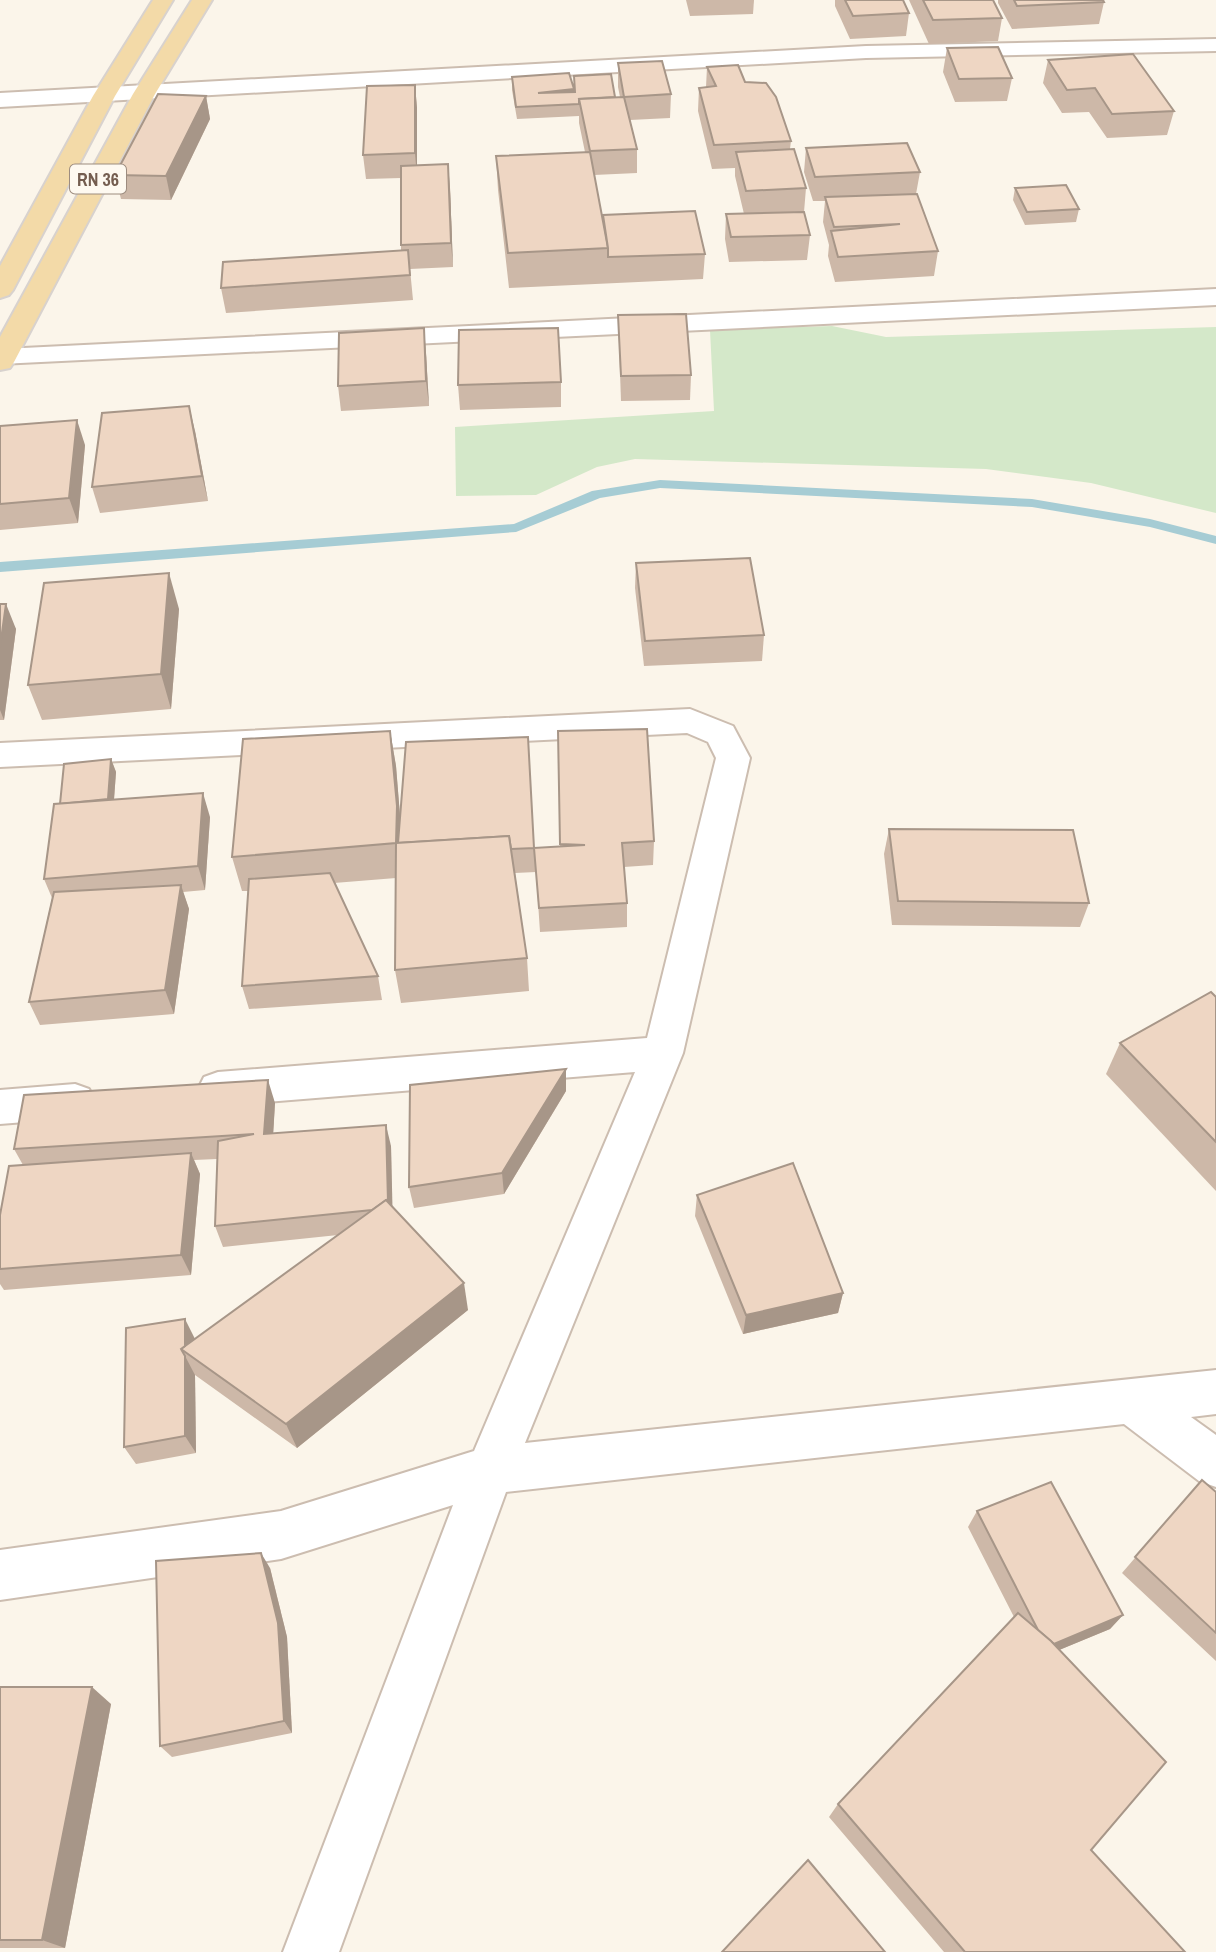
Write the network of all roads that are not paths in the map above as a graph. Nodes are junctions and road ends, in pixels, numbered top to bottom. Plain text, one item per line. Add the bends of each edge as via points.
1 (163, 0) edge
2 (202, 0) edge
3 (1216, 45) edge
4 (144, 94) junction
5 (104, 96) junction
6 (0, 100) edge
7 (0, 290) edge
8 (1216, 297) edge
9 (1, 360) edge
10 (0, 755) edge
11 (663, 1053) junction
12 (180, 1092) edge
13 (111, 1098) edge
14 (0, 1107) edge
15 (1216, 1392) edge
16 (1129, 1400) junction
17 (1216, 1464) edge
18 (490, 1471) junction
19 (0, 1575) edge
20 (311, 1952) edge

1 - 5 main road, RN 36
2 - 4 main road, RN 36
3 - 4 street via 866,52
4 - 5 street
4 - 9 main road, RN 36
5 - 6 street
5 - 7 main road, RN 36
8 - 9 street
10 - 11 street via 690,721 721,734 733,758
11 - 12 street
11 - 18 street
13 - 14 street
15 - 16 street
16 - 17 street
16 - 18 street
18 - 19 street via 281,1535
18 - 20 street

